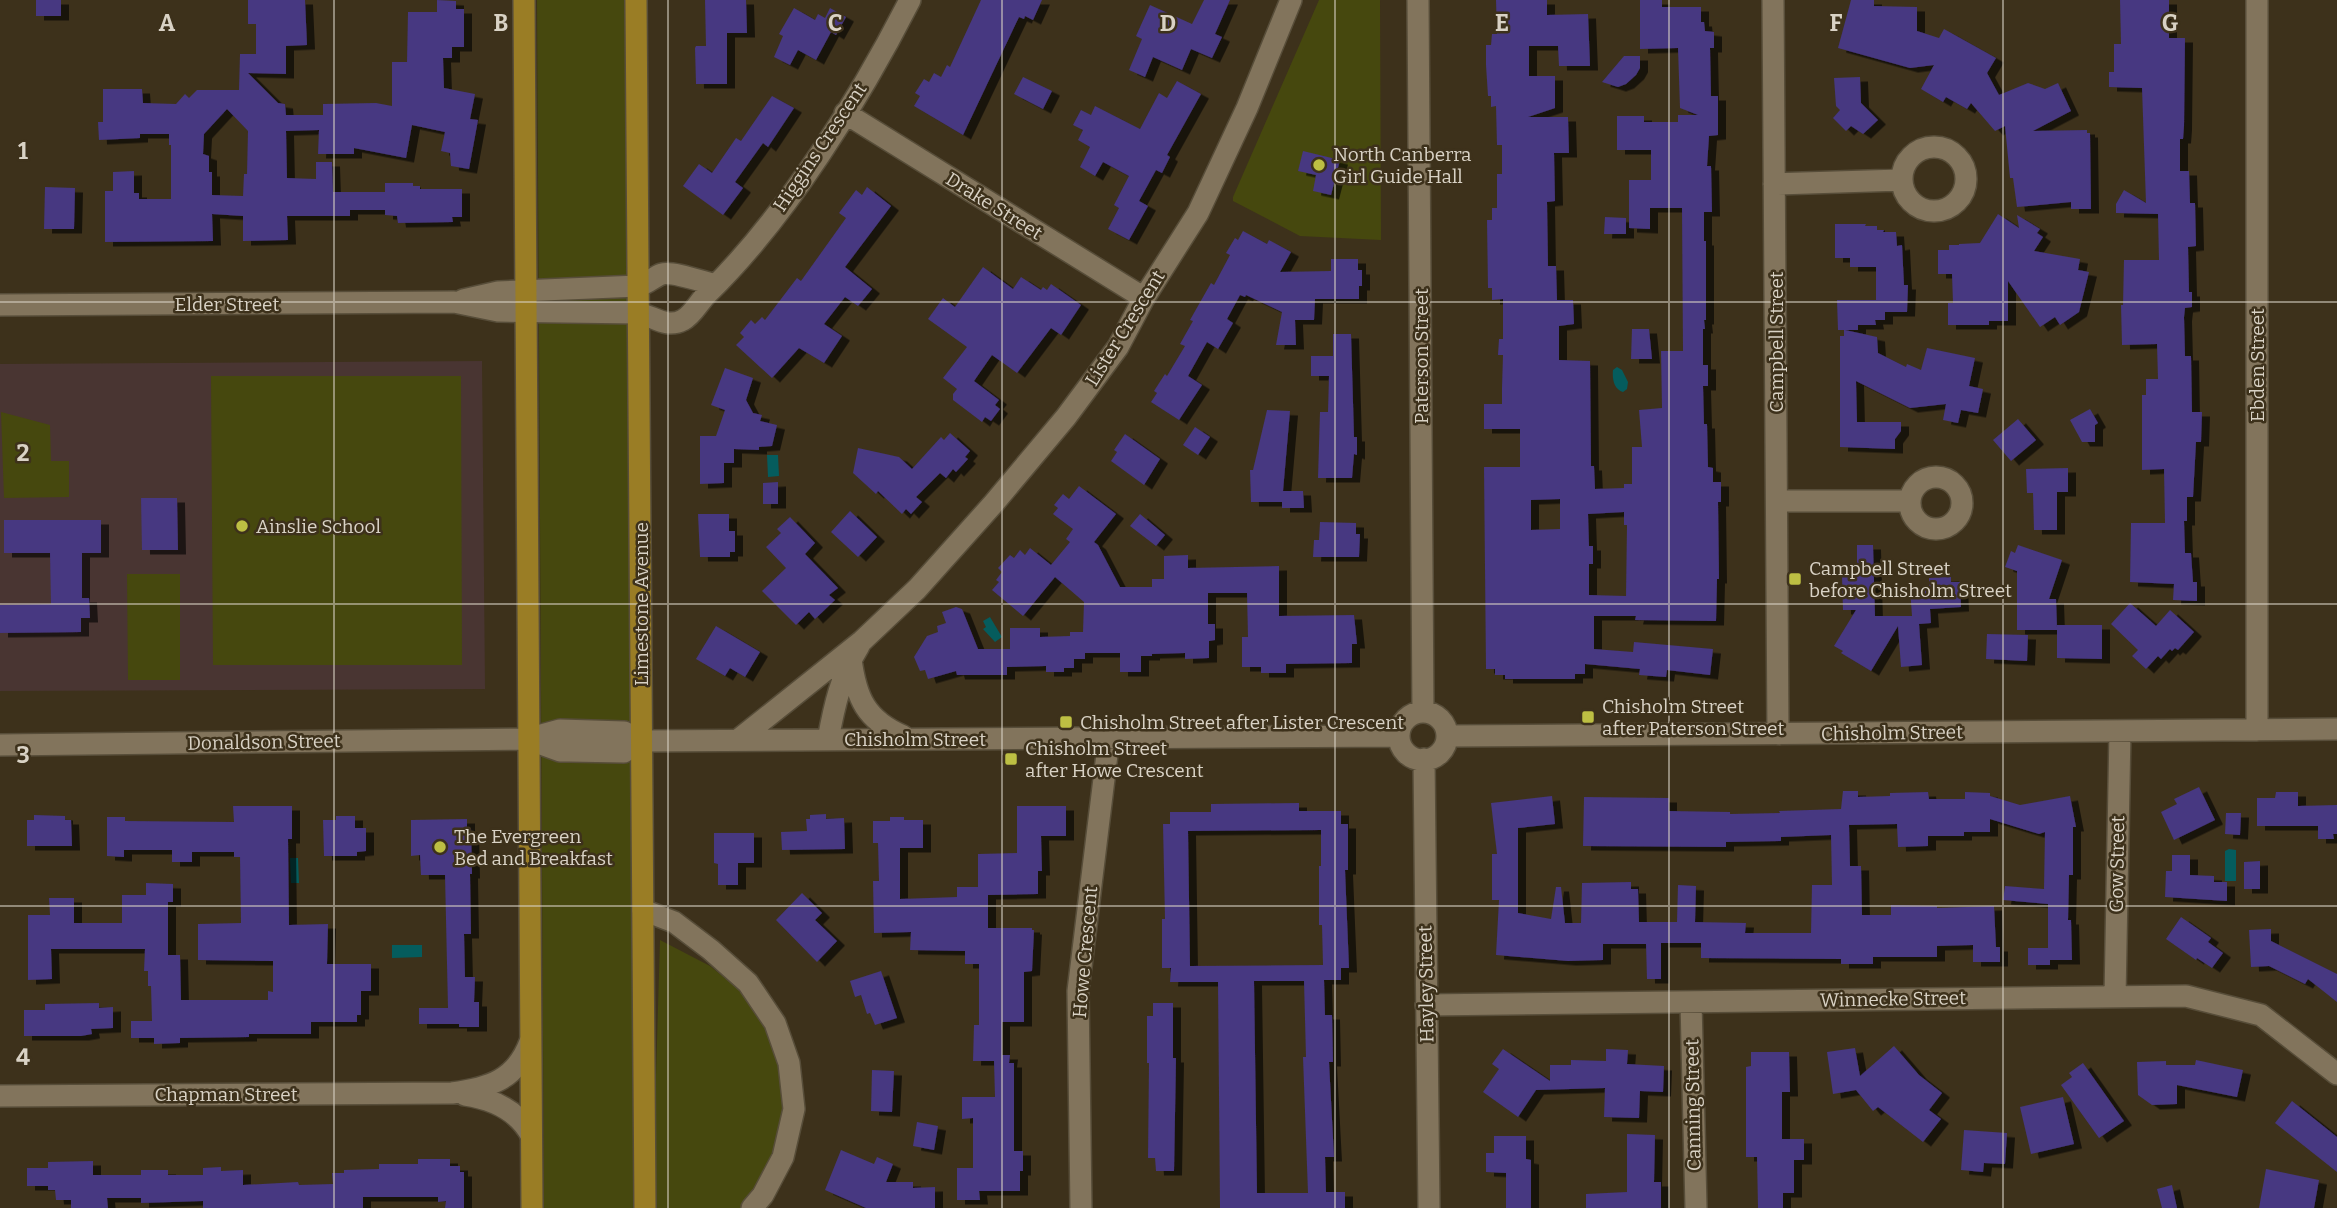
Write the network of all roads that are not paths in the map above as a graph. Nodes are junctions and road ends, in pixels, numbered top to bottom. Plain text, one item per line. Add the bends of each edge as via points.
1 (524, 0) edge
2 (636, 0) edge
3 (910, 0) edge
4 (1292, 0) edge
5 (1419, 0) edge
6 (1773, 0) edge
7 (2257, 0) edge
8 (845, 113) junction
9 (1901, 180) dead end
10 (1774, 184) junction
11 (716, 285) junction
12 (638, 286) junction
13 (1144, 298) junction
14 (525, 301) junction
15 (0, 305) edge
16 (638, 313) junction
17 (1777, 501) junction
18 (1910, 501) dead end
19 (857, 650) junction
20 (1423, 712) junction
21 (2337, 729) edge
22 (2257, 730) junction
23 (2120, 731) junction
24 (1778, 734) junction
25 (1399, 736) junction
26 (1447, 736) junction
27 (908, 738) junction
28 (1109, 738) junction
29 (527, 739) junction
30 (738, 740) junction
31 (828, 740) junction
32 (642, 741) junction
33 (0, 745) edge
34 (1423, 760) junction
35 (643, 910) junction
36 (2115, 997) junction
37 (1691, 1002) junction
38 (1426, 1005) junction
39 (530, 1042) junction
40 (2337, 1074) edge
41 (452, 1093) junction
42 (0, 1096) edge
43 (531, 1135) junction
44 (532, 1208) edge
45 (645, 1208) edge
46 (752, 1208) edge
47 (1081, 1208) edge
48 (1429, 1208) edge
49 (1696, 1208) edge

1 - 14 main road
2 - 12 main road, Limestone Avenue
3 - 8 street, Higgins Crescent
4 - 13 street, Lister Crescent via 1198,213
5 - 20 street, Paterson Street
6 - 10 street, Campbell Street
7 - 22 street, Ebden Street
8 - 11 street, Higgins Crescent via 786,200
8 - 13 street, Drake Street
9 - 10 street
10 - 17 street, Campbell Street
11 - 12 street via 669,272
11 - 16 street, Higgins Crescent via 682,321 666,324
12 - 14 street, Elder Street
12 - 16 main road, Limestone Avenue
13 - 19 street, Lister Crescent via 1118,347 1066,417 917,589
14 - 15 street, Elder Street via 498,311 454,302
14 - 16 street, Elder Street
14 - 29 main road
16 - 32 main road, Limestone Avenue
17 - 18 street
17 - 24 street, Campbell Street
19 - 27 street via 853,677 867,711 884,728
19 - 30 street, Lister Crescent
19 - 31 street, Lister Crescent via 836,696
20 - 25 street via 1409,716
20 - 26 street via 1442,722
21 - 22 street, Chisholm Street
22 - 23 street, Chisholm Street
23 - 24 street, Chisholm Street
23 - 36 street, Gow Street
24 - 26 street, Chisholm Street
25 - 28 street, Chisholm Street
25 - 34 street via 1409,755
26 - 34 street via 1443,750
27 - 28 street, Chisholm Street
27 - 31 street, Chisholm Street
28 - 47 street, Howe Crescent via 1078,990
29 - 32 street, Chisholm Street via 560,751 625,751
29 - 33 street, Donaldson Street
29 - 39 main road
30 - 31 street, Chisholm Street
30 - 32 street, Chisholm Street
32 - 35 main road, Limestone Avenue
34 - 38 street, Hayley Street
35 - 45 main road, Limestone Avenue
35 - 46 street via 674,922 711,950 748,983 775,1023 789,1063 794,1109 783,1157
36 - 37 street, Winnecke Street
36 - 40 street, Winnecke Street via 2186,996 2261,1015
37 - 38 street, Winnecke Street
37 - 49 street, Canning Street
38 - 48 street, Hayley Street
39 - 41 street, Chapman Street via 515,1069 499,1080 482,1089
39 - 43 main road
41 - 42 street, Chapman Street
41 - 43 street, Chapman Street via 499,1104 520,1119
43 - 44 main road

